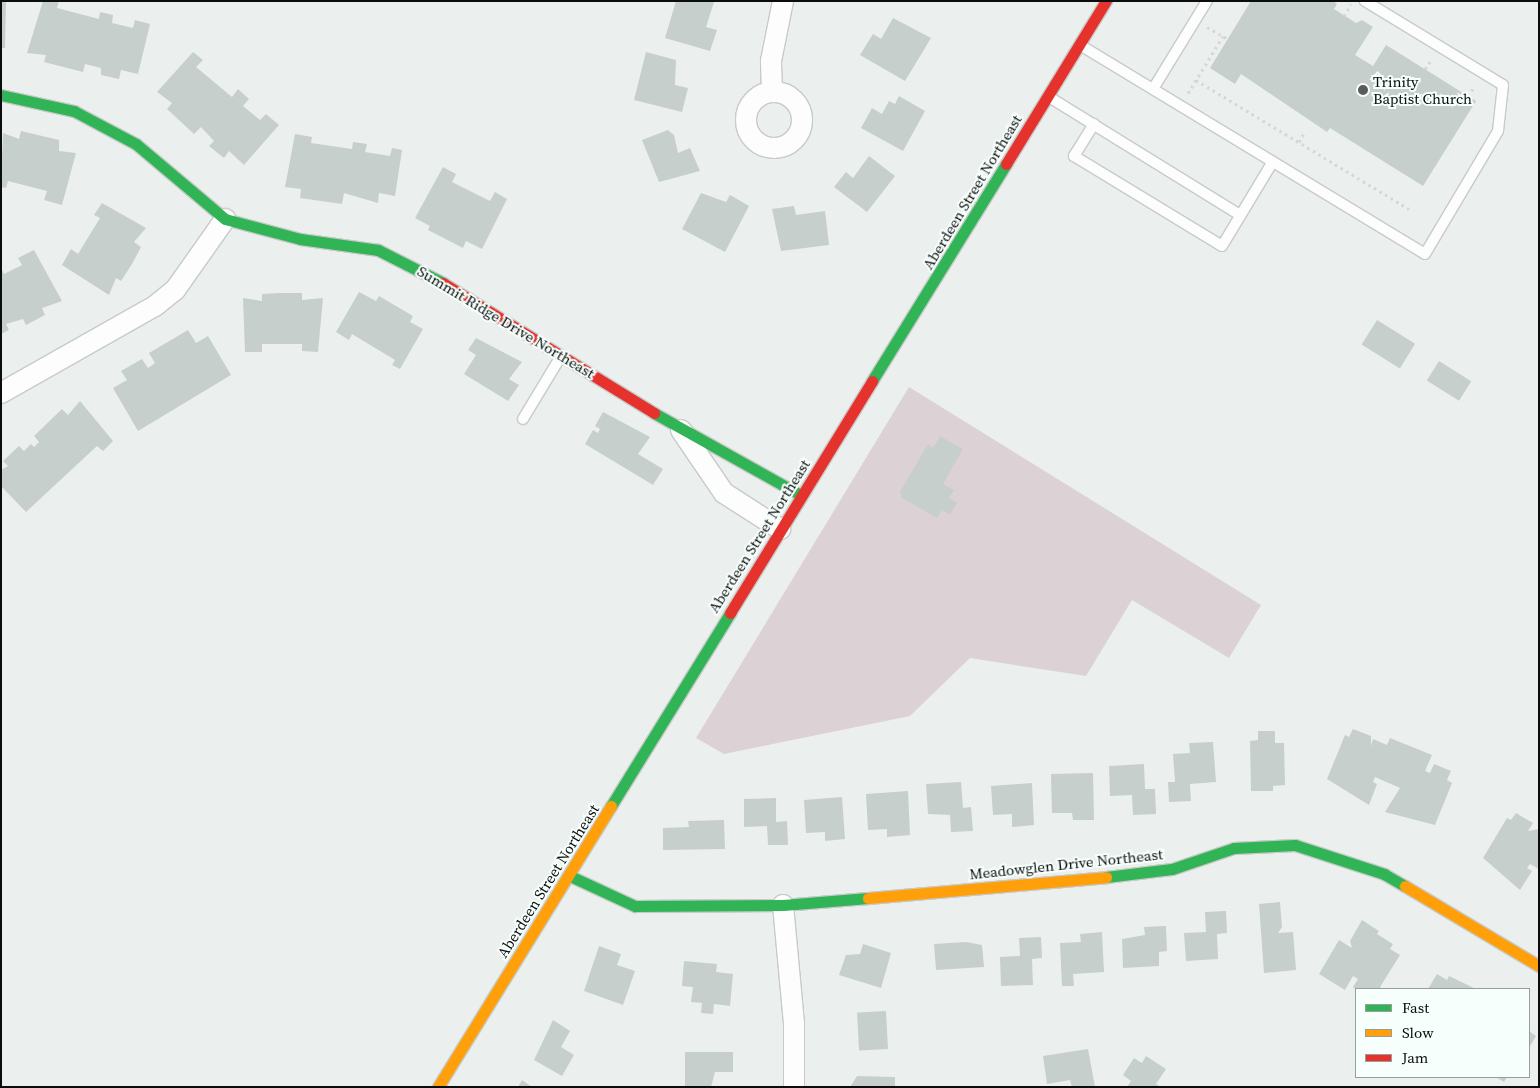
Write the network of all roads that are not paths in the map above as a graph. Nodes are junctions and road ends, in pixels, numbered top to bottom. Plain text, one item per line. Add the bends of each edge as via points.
1 (783, 1) edge
2 (1106, 1) edge
3 (1207, 1) edge
4 (1365, 1) edge
5 (1079, 44) junction
6 (1153, 89) junction
7 (772, 92) dead end
8 (1, 96) edge
9 (1048, 96) junction
10 (1094, 124) junction
11 (1272, 163) junction
12 (1240, 215) junction
13 (225, 219) junction
14 (561, 355) junction
15 (1, 393) edge
16 (524, 419) dead end
17 (680, 429) junction
18 (801, 495) junction
19 (780, 528) junction
20 (570, 876) junction
21 (783, 905) junction
22 (1539, 966) edge
23 (438, 1087) edge
24 (794, 1087) edge

1 - 7 street via 770,61
2 - 5 street, Aberdeen Street Northeast
3 - 6 lane
4 - 11 lane via 1503,85 1498,131 1425,254
5 - 6 lane
5 - 9 street, Aberdeen Street Northeast
6 - 11 lane
8 - 13 street, Summit Ridge Drive Northeast via 74,111 136,144
9 - 10 lane
9 - 18 street, Aberdeen Street Northeast
10 - 12 lane
10 - 12 lane via 1074,156 1222,246
11 - 12 lane
13 - 14 street, Summit Ridge Drive Northeast via 300,239 378,250 452,286
13 - 15 street via 175,290 155,306
14 - 16 lane
14 - 17 street, Summit Ridge Drive Northeast
17 - 18 street, Summit Ridge Drive Northeast
17 - 19 street, Summit Ridge Drive Northeast via 724,493
18 - 19 street, Aberdeen Street Northeast
19 - 20 street, Aberdeen Street Northeast
20 - 21 street, Meadowglen Drive Northeast via 635,906
20 - 23 street, Aberdeen Street Northeast
21 - 22 street, Meadowglen Drive Northeast via 1114,876 1172,869 1234,848 1295,845 1349,859 1384,874
21 - 24 street via 794,1023

